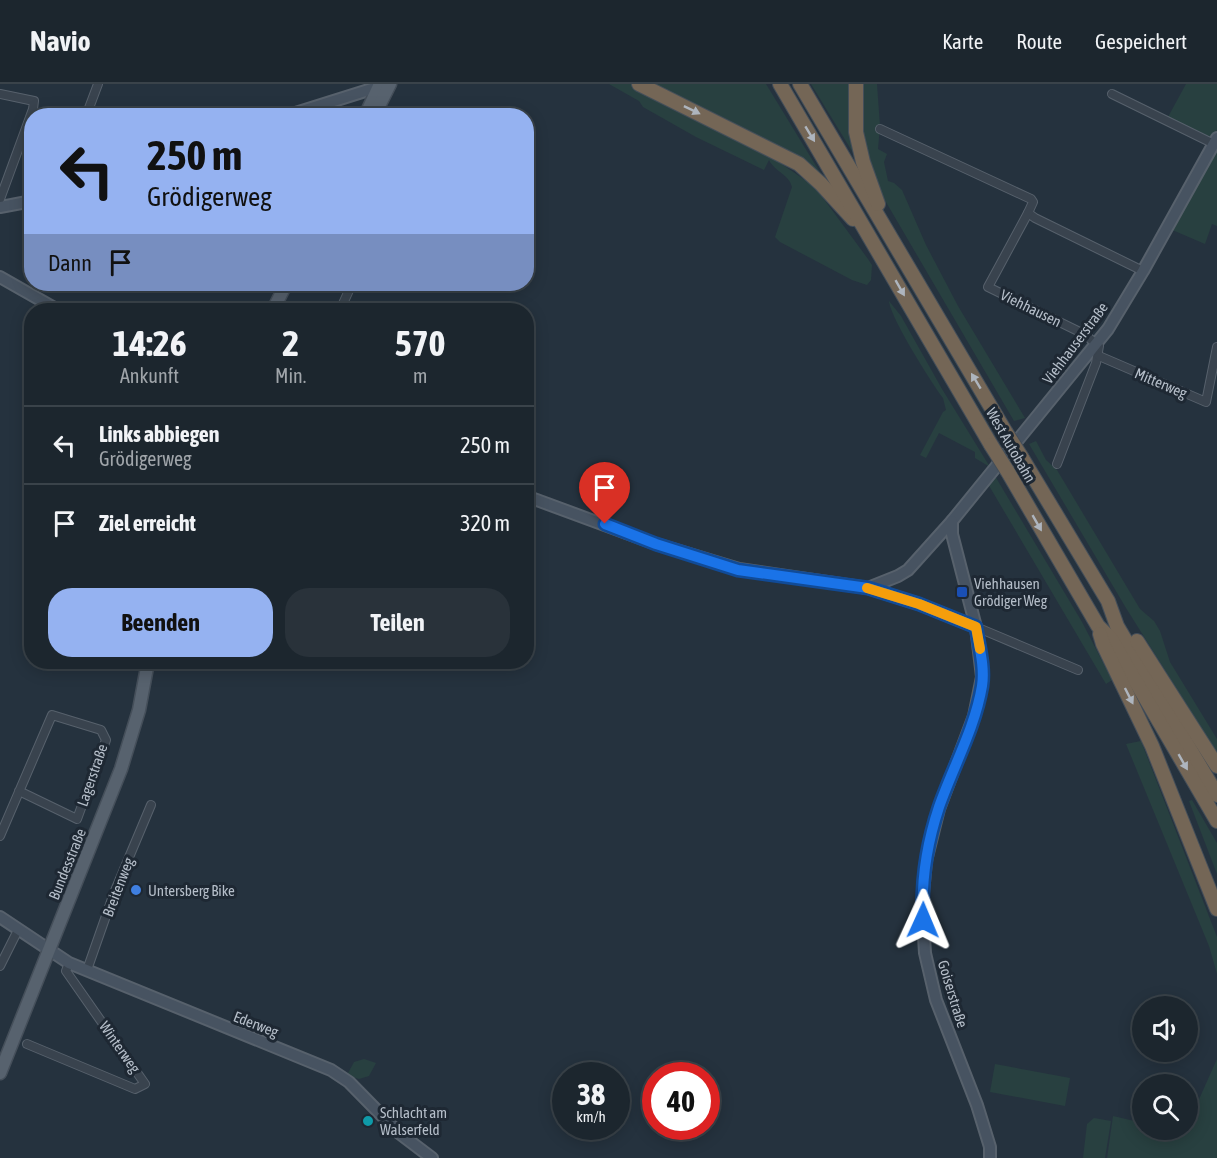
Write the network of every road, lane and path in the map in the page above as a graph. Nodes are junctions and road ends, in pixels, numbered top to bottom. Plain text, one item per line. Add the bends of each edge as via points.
1 (98, 84) edge
2 (639, 84) edge
3 (780, 84) edge
4 (800, 84) edge
5 (856, 84) edge
6 (383, 85) edge
7 (0, 94) edge
8 (1112, 94) dead end
9 (33, 108) edge
10 (89, 108) edge
11 (311, 108) edge
12 (369, 108) edge
13 (376, 108) edge
14 (880, 129) dead end
15 (24, 134) edge
16 (1215, 141) edge
17 (0, 199) edge
18 (24, 202) edge
19 (0, 207) edge
20 (1028, 213) junction
21 (886, 229) junction
22 (871, 238) junction
23 (1143, 271) junction
24 (0, 277) edge
25 (24, 291) edge
26 (25, 291) edge
27 (46, 303) edge
28 (1097, 342) junction
29 (1217, 347) edge
30 (1099, 356) junction
31 (1057, 464) dead end
32 (534, 499) edge
33 (952, 521) junction
34 (868, 588) junction
35 (1107, 601) junction
36 (1098, 626) junction
37 (976, 627) junction
38 (147, 669) edge
39 (1078, 670) dead end
40 (1217, 766) edge
41 (19, 791) junction
42 (1217, 795) edge
43 (151, 805) dead end
44 (1217, 821) edge
45 (0, 836) edge
46 (1217, 909) edge
47 (0, 917) edge
48 (18, 930) junction
49 (49, 948) junction
50 (69, 963) junction
51 (0, 966) edge
52 (87, 970) junction
53 (27, 1044) dead end
54 (0, 1073) edge
55 (432, 1158) edge
56 (990, 1158) edge

1 - 10 street
2 -> 22 highway via 799,164
3 -> 22 highway, West Autobahn
4 - 21 highway, West Autobahn
5 - 21 highway via 856,132
6 - 11 street
6 - 12 main road
6 - 13 main road
7 - 9 street via 34,101
8 - 16 street
14 - 20 street via 1031,199 1034,202
15 - 17 street
16 - 23 street, Viehhauserstraße
18 - 19 street
20 - 23 street
20 - 28 street, Viehhausen via 988,287
35 -> 21 highway, West Autobahn, bridge
22 -> 36 highway, West Autobahn, bridge
23 - 28 street, Viehhauserstraße
24 - 25 street
26 - 27 street
28 - 30 street
28 - 33 street, Viehhauserstraße
29 - 30 street, Mitterweg via 1206,402
30 - 31 street
32 - 34 street via 738,570
33 - 34 street, Viehhauserstraße via 908,570
33 - 37 street, Goiserstraße
34 - 37 street
35 - 40 highway via 1125,622
35 - 42 highway, West Autobahn
36 -> 44 highway, West Autobahn via 1111,639
36 -> 46 highway via 1165,777
37 - 39 street
37 - 56 street, Goiserstraße via 981,687 939,809 926,861 922,904 925,953 936,1000 977,1105
38 - 49 main road, Bundesstraße via 121,769
41 - 41 street, Lagerstraße via 52,715 101,730 106,740 77,819
41 - 45 street, Lagerstraße
43 - 52 street, Breitenweg
47 - 48 street, Ederweg
48 - 49 street, Ederweg
48 - 51 street
49 - 50 street, Ederweg
49 - 54 main road, Bundesstraße
50 - 52 street, Ederweg
50 - 53 street, Winterweg via 66,972 145,1084 135,1089
52 - 55 street, Ederweg via 331,1070

